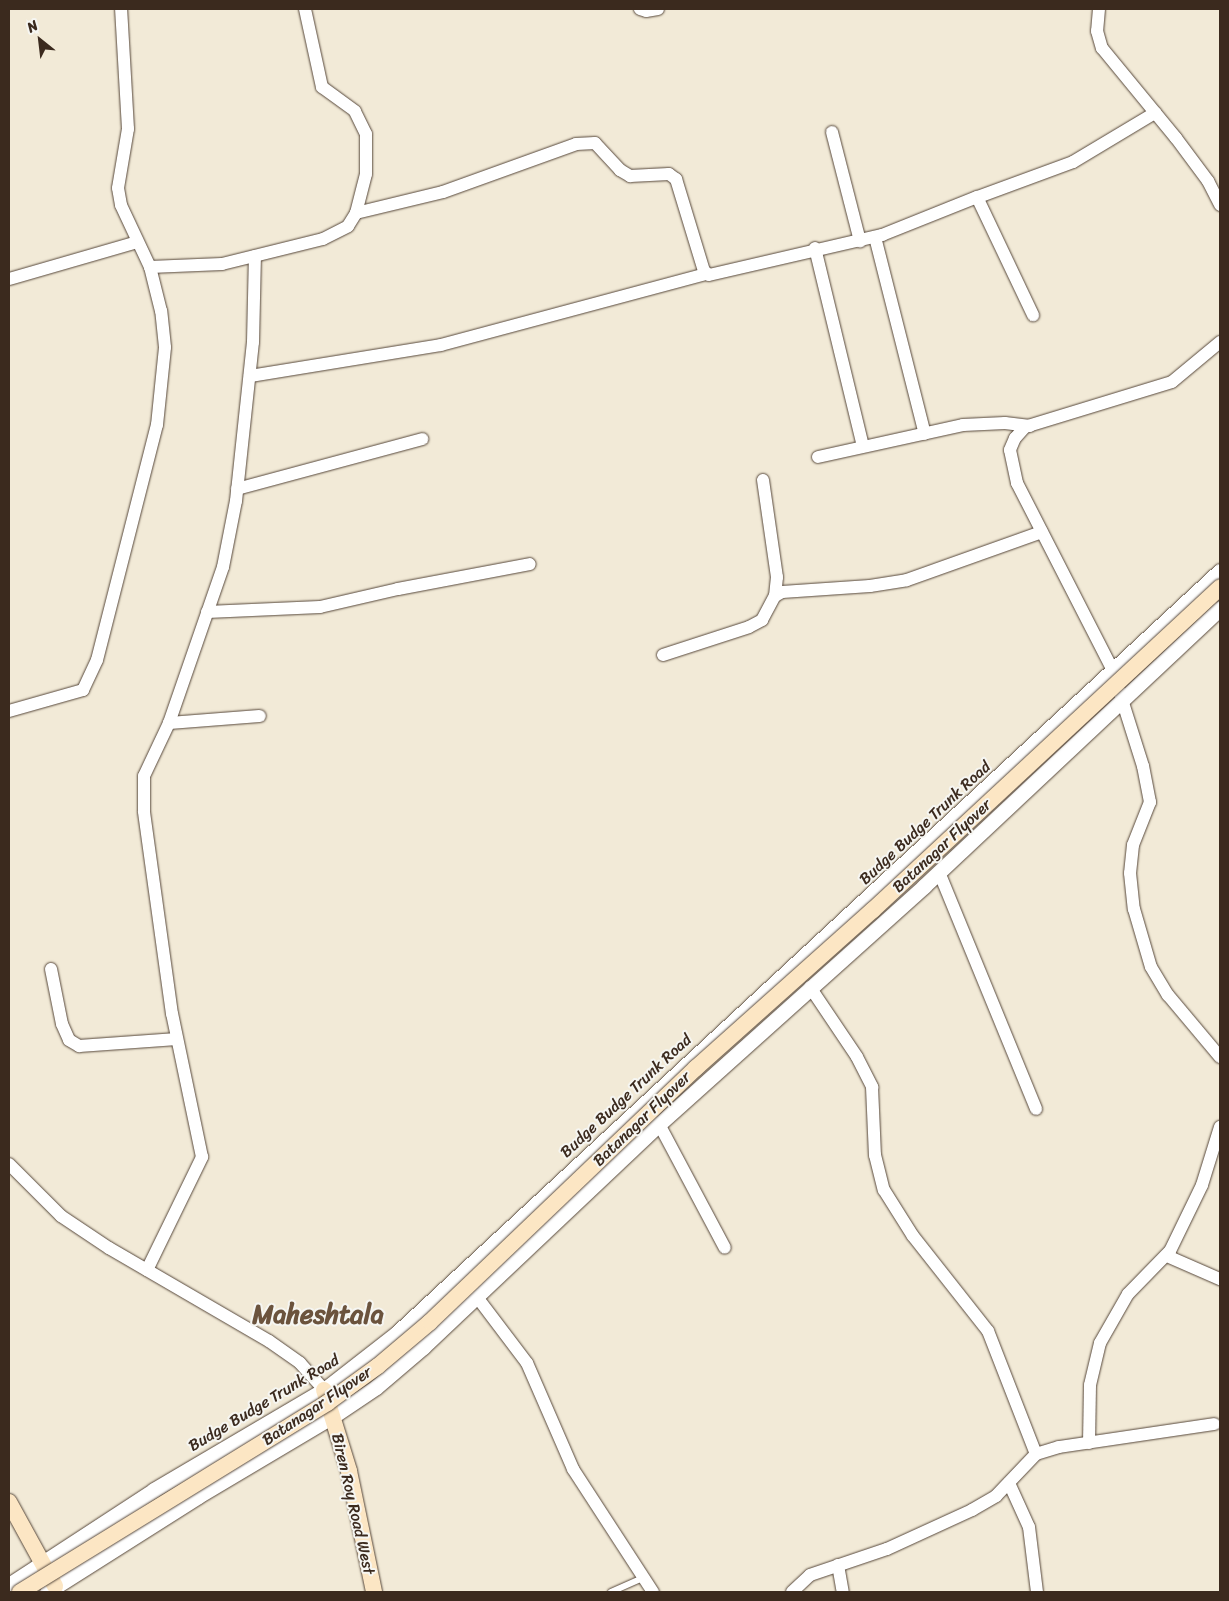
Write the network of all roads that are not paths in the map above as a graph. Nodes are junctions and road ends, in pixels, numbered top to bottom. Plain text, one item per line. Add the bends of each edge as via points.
1 (121, 9) edge
2 (306, 9) edge
3 (640, 9) edge
4 (658, 9) edge
5 (1099, 9) edge
6 (1155, 113) junction
7 (832, 132) dead end
8 (978, 197) junction
9 (1220, 205) edge
10 (356, 213) junction
11 (875, 237) junction
12 (860, 241) junction
13 (138, 242) junction
14 (815, 248) junction
15 (256, 256) junction
16 (150, 266) junction
17 (706, 274) junction
18 (9, 279) edge
19 (1033, 315) dead end
20 (1220, 342) edge
21 (250, 376) junction
22 (1030, 426) junction
23 (925, 434) junction
24 (422, 440) dead end
25 (863, 446) junction
26 (818, 457) dead end
27 (762, 480) dead end
28 (237, 489) junction
29 (1042, 532) junction
30 (530, 564) dead end
31 (1220, 571) edge
32 (1220, 587) edge
33 (775, 596) junction
34 (1220, 608) edge
35 (207, 612) junction
36 (663, 655) dead end
37 (1113, 671) junction
38 (1122, 699) junction
39 (9, 711) edge
40 (260, 716) dead end
41 (169, 723) junction
42 (938, 872) junction
43 (51, 969) dead end
44 (810, 987) junction
45 (177, 1039) junction
46 (1220, 1057) edge
47 (1036, 1109) dead end
48 (659, 1124) junction
49 (1220, 1127) edge
50 (9, 1164) edge
51 (725, 1248) dead end
52 (1167, 1256) junction
53 (148, 1270) junction
54 (1220, 1279) edge
55 (477, 1297) junction
56 (324, 1390) junction
57 (333, 1416) junction
58 (1214, 1424) dead end
59 (1089, 1443) junction
60 (1036, 1454) junction
61 (1010, 1483) junction
62 (9, 1502) edge
63 (40, 1563) junction
64 (838, 1565) junction
65 (642, 1578) junction
66 (9, 1585) edge
67 (51, 1589) edge
68 (20, 1592) edge
69 (374, 1592) edge
70 (611, 1592) edge
71 (653, 1592) edge
72 (792, 1592) edge
73 (843, 1592) edge
74 (1037, 1592) edge

1 - 13 street via 128,129 118,188 121,205
2 - 10 street via 322,87 355,111 366,134 366,174
3 - 4 street
5 - 6 street via 1097,31 1102,48
6 - 8 street via 1073,162
6 - 9 street via 1208,181
7 - 12 street
8 - 11 street
8 - 19 street
10 - 15 street via 342,232
10 - 17 street via 443,192 576,144 595,143 630,176 668,174 676,179
11 - 12 street
11 - 23 street
12 - 14 street
13 - 16 street
13 - 18 street
14 - 17 street
14 - 25 street
15 - 16 street via 222,264
15 - 21 street
16 - 39 street via 161,311 165,347 160,399 140,496 97,660 83,690
17 - 21 street via 441,345
20 - 22 street via 1172,382
21 - 28 street
22 - 23 street via 1006,423 962,425
22 - 29 street via 1015,438 1010,450 1017,483
23 - 25 street
24 - 28 street
25 - 26 street
27 - 33 street via 777,577
28 - 35 street via 223,566
29 - 33 street via 907,580 782,592
29 - 37 street
30 - 35 street via 320,607
31 - 37 street, Budge Budge Trunk Road
32 - 68 main road, Batanagar Flyover, bridge via 880,903 696,1068 430,1322 378,1366 327,1403
33 - 36 street via 762,620 749,627
34 - 38 street
35 - 41 street
37 - 38 street
37 - 56 street, Budge Budge Trunk Road via 886,883 634,1111 430,1306
38 - 42 street
38 - 46 street via 1149,791 1148,810 1138,825 1133,844 1130,873 1134,909 1160,983
40 - 41 street
41 - 45 street via 144,776 143,791
42 - 44 street
42 - 47 street
43 - 45 street via 62,1024 69,1040 79,1046
44 - 48 street
44 - 60 street via 857,1057 872,1087 875,1155 884,1190 913,1236 988,1331
45 - 53 street via 202,1157
48 - 51 street
48 - 55 street
49 - 52 street via 1202,1185
50 - 53 street via 61,1216
52 - 54 street
52 - 59 street via 1128,1294 1100,1343 1090,1385
53 - 56 street via 269,1341 300,1363
55 - 57 street via 376,1387
55 - 65 street via 527,1363 573,1469
56 - 57 main road, Biren Roy Road West
56 - 63 street, Budge Budge Trunk Road via 154,1490
57 - 67 street
57 - 69 main road, Biren Roy Road West via 349,1471
58 - 59 street
59 - 60 street
60 - 61 street
61 - 64 street via 972,1510 887,1549
61 - 74 street via 1029,1527
62 - 63 main road
63 - 66 street, Budge Budge Trunk Road
63 - 67 main road
64 - 72 street via 810,1575
64 - 73 street
65 - 70 lane
65 - 71 street

